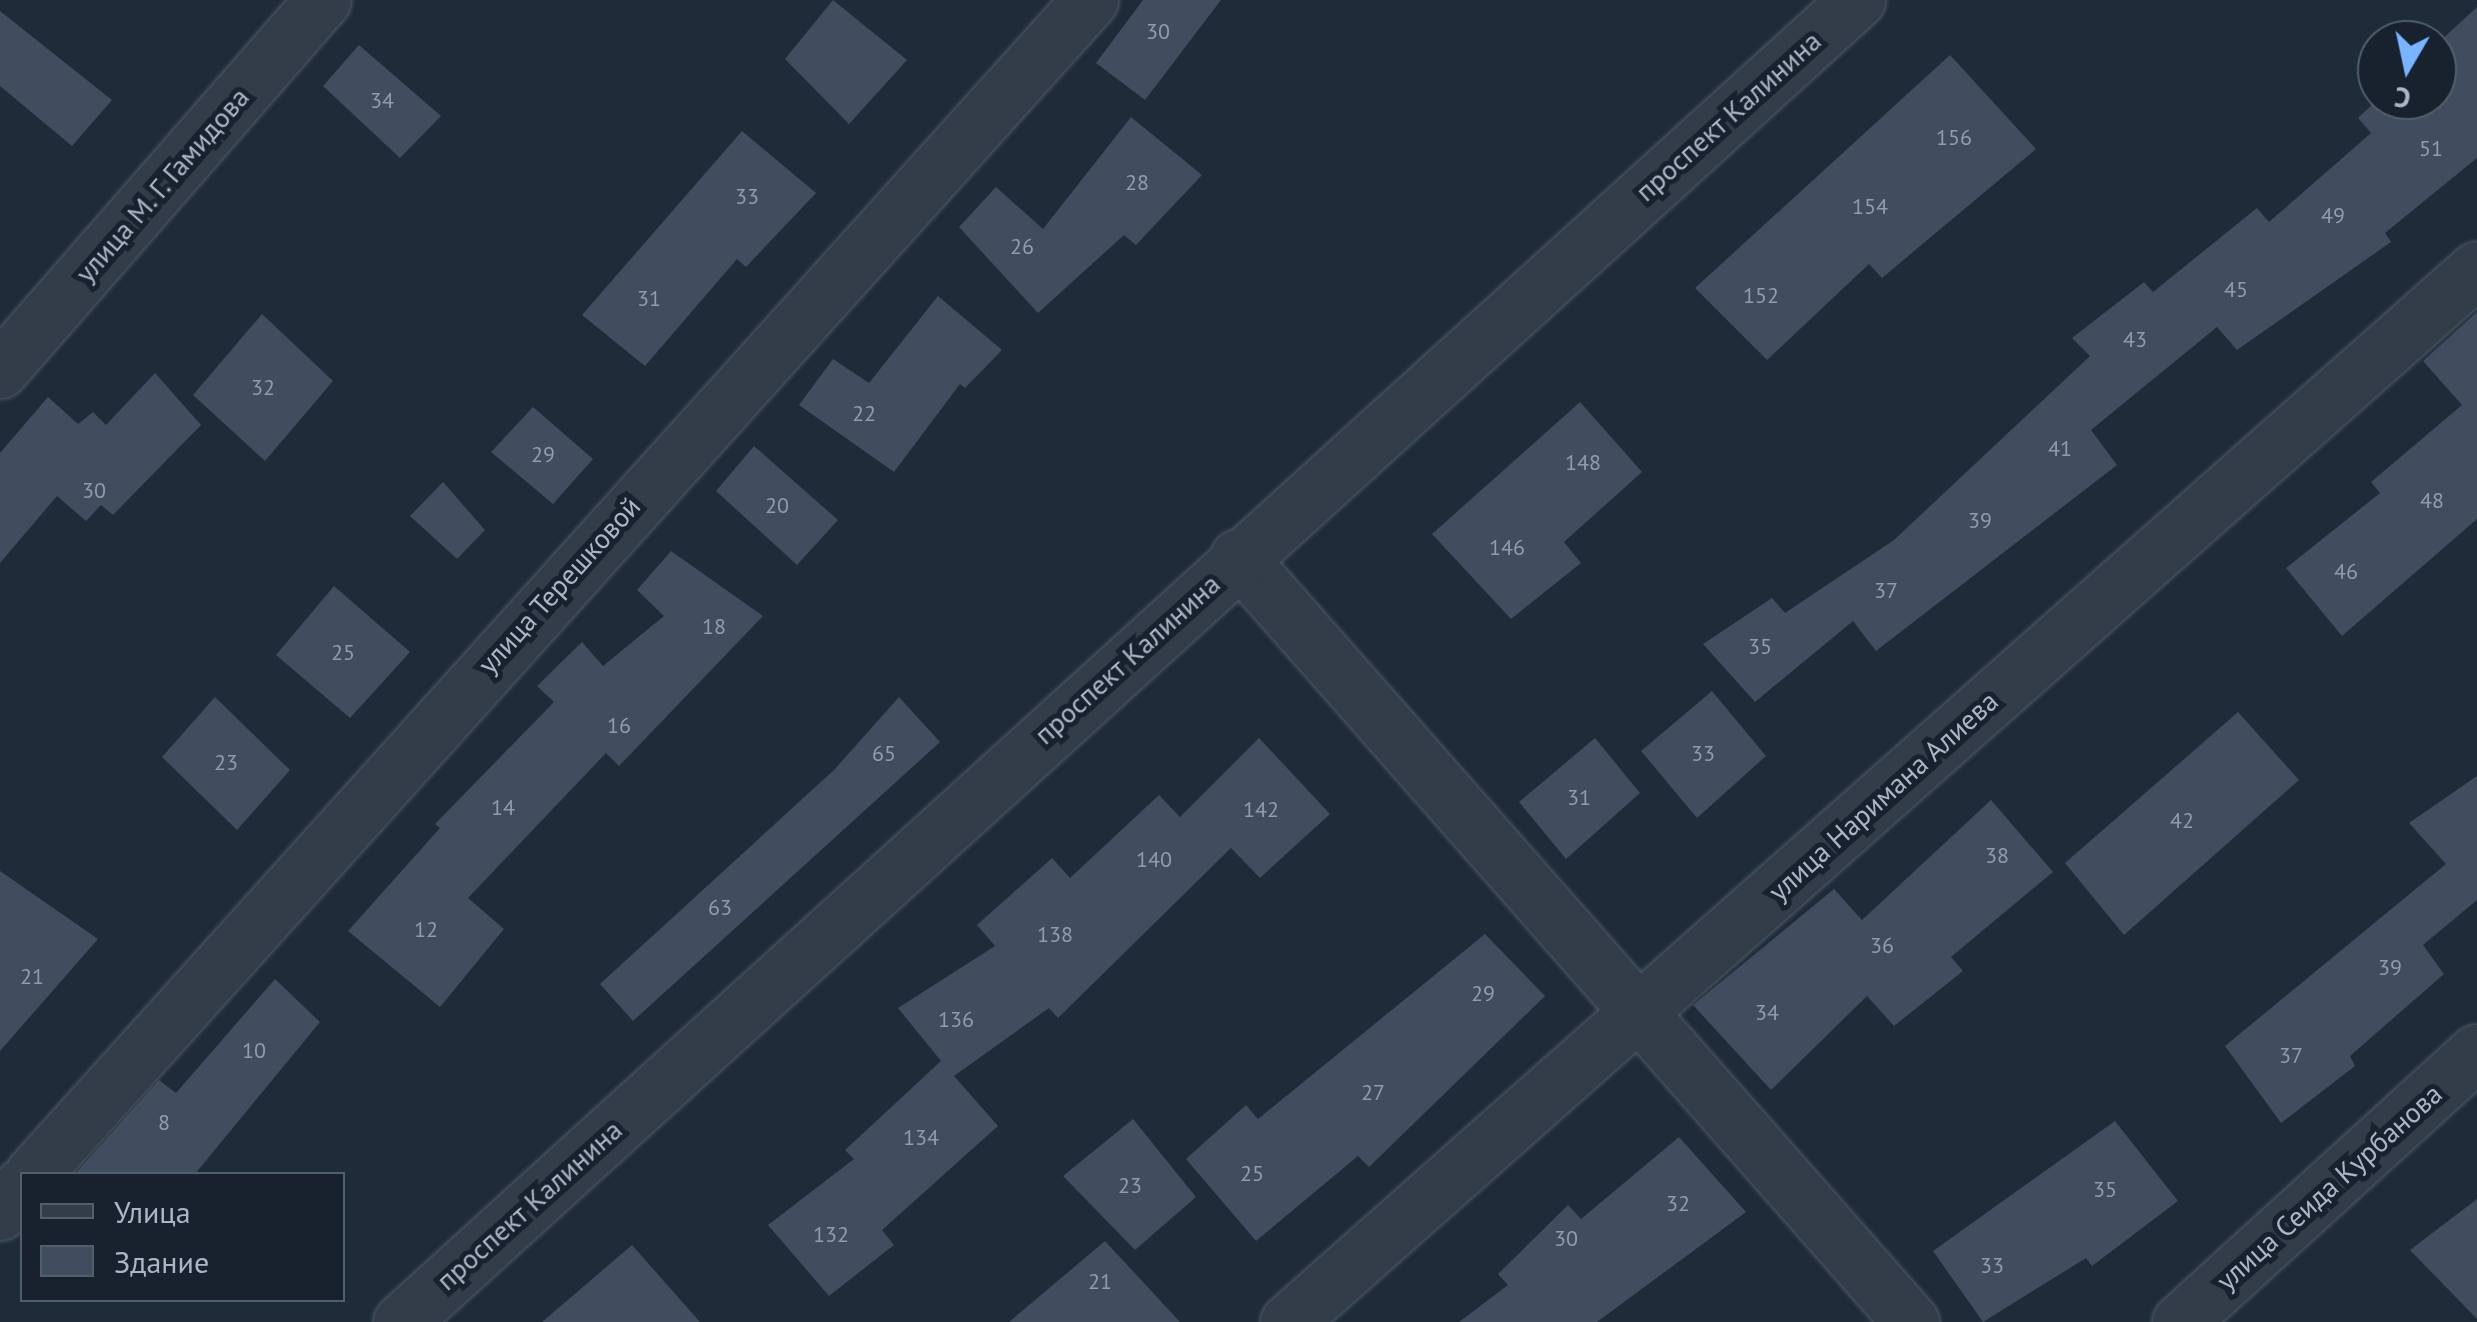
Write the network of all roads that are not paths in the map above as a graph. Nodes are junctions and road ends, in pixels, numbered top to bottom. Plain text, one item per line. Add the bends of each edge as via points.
1 (323, 0) edge
2 (1090, 0) edge
3 (1858, 0) edge
4 (2477, 269) edge
5 (0, 370) edge
6 (1238, 557) junction
7 (1642, 1009) junction
8 (2477, 1052) edge
9 (35, 1172) edge
10 (20, 1188) edge
11 (0, 1212) edge
12 (401, 1322) edge
13 (1288, 1322) edge
14 (1911, 1322) edge
15 (2180, 1322) edge

1 - 5 street, улица М. Г. Гамидова
2 - 9 street, улица Терешковой
3 - 6 street, проспект Калинина
4 - 7 street, улица Наримана Алиева
6 - 7 street
6 - 12 street, проспект Калинина
7 - 13 street, улица Наримана Алиева
7 - 14 street
8 - 15 street, улица Сеида Курбанова
10 - 11 street

